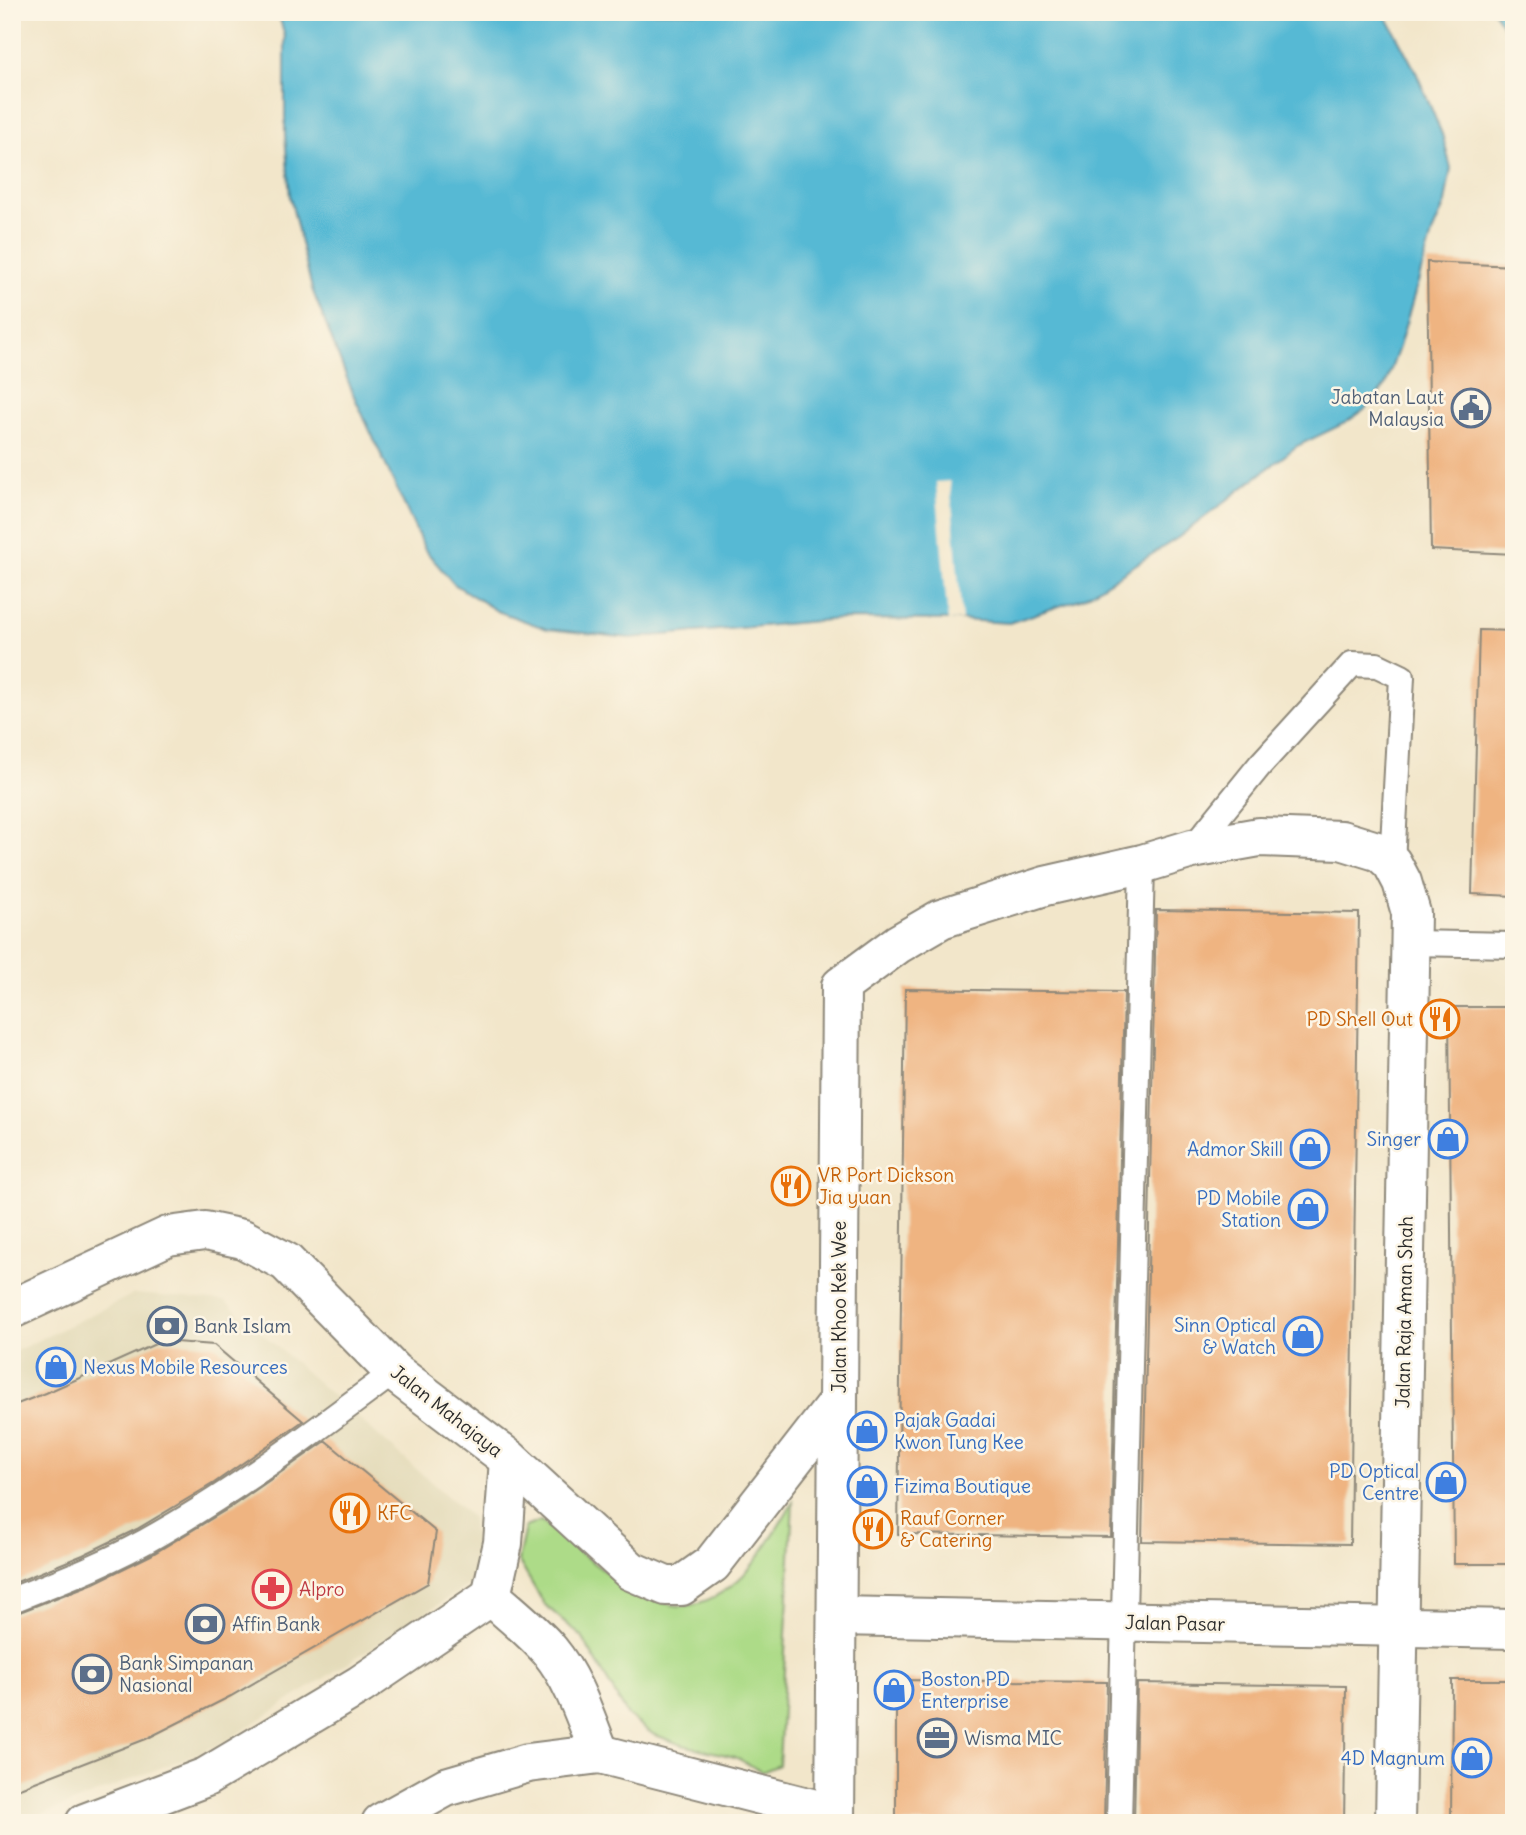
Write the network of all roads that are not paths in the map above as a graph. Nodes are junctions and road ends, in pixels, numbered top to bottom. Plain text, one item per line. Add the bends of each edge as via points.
1 (1192, 849) junction
2 (1392, 863) junction
3 (1142, 864) junction
4 (1411, 943) junction
5 (1514, 945) edge
6 (12, 1309) edge
7 (394, 1372) junction
8 (838, 1402) junction
9 (509, 1459) junction
10 (491, 1596) junction
11 (12, 1600) edge
12 (837, 1616) junction
13 (1123, 1622) junction
14 (1398, 1627) junction
15 (1514, 1629) edge
16 (600, 1754) junction
17 (835, 1818) edge
18 (85, 1823) edge
19 (381, 1823) edge
20 (1119, 1823) edge
21 (1395, 1823) edge

1 - 2 street, Jalan Khoo Kek Wee via 1259,837 1341,840 1380,852
1 - 2 lane via 1260,765 1352,664 1377,665 1402,677
1 - 3 street, Jalan Khoo Kek Wee
2 - 4 street, Jalan Raja Aman Shah via 1411,913
3 - 8 street, Jalan Khoo Kek Wee via 1045,886 941,919 841,986
3 - 13 lane
4 - 5 lane
4 - 14 street, Jalan Raja Aman Shah
6 - 7 street, Jalan Mahajaya via 168,1236 205,1231 243,1239 286,1262
7 - 9 street, Jalan Mahajaya
7 - 11 lane via 262,1470 161,1533 83,1572
8 - 9 street via 712,1564 681,1586 666,1586 631,1571
8 - 12 street, Jalan Khoo Kek Wee
9 - 10 street, Jalan Mahajaya via 503,1543
10 - 16 street via 552,1653
10 - 18 street via 360,1685 206,1777
12 - 13 street, Jalan Pasar
12 - 17 street, Jalan Khoo Kek Wee
13 - 14 street, Jalan Pasar
13 - 20 lane
14 - 15 street, Jalan Pasar
14 - 21 street, Jalan Raja Aman Shah
16 - 17 street
16 - 19 street via 528,1763 446,1787

